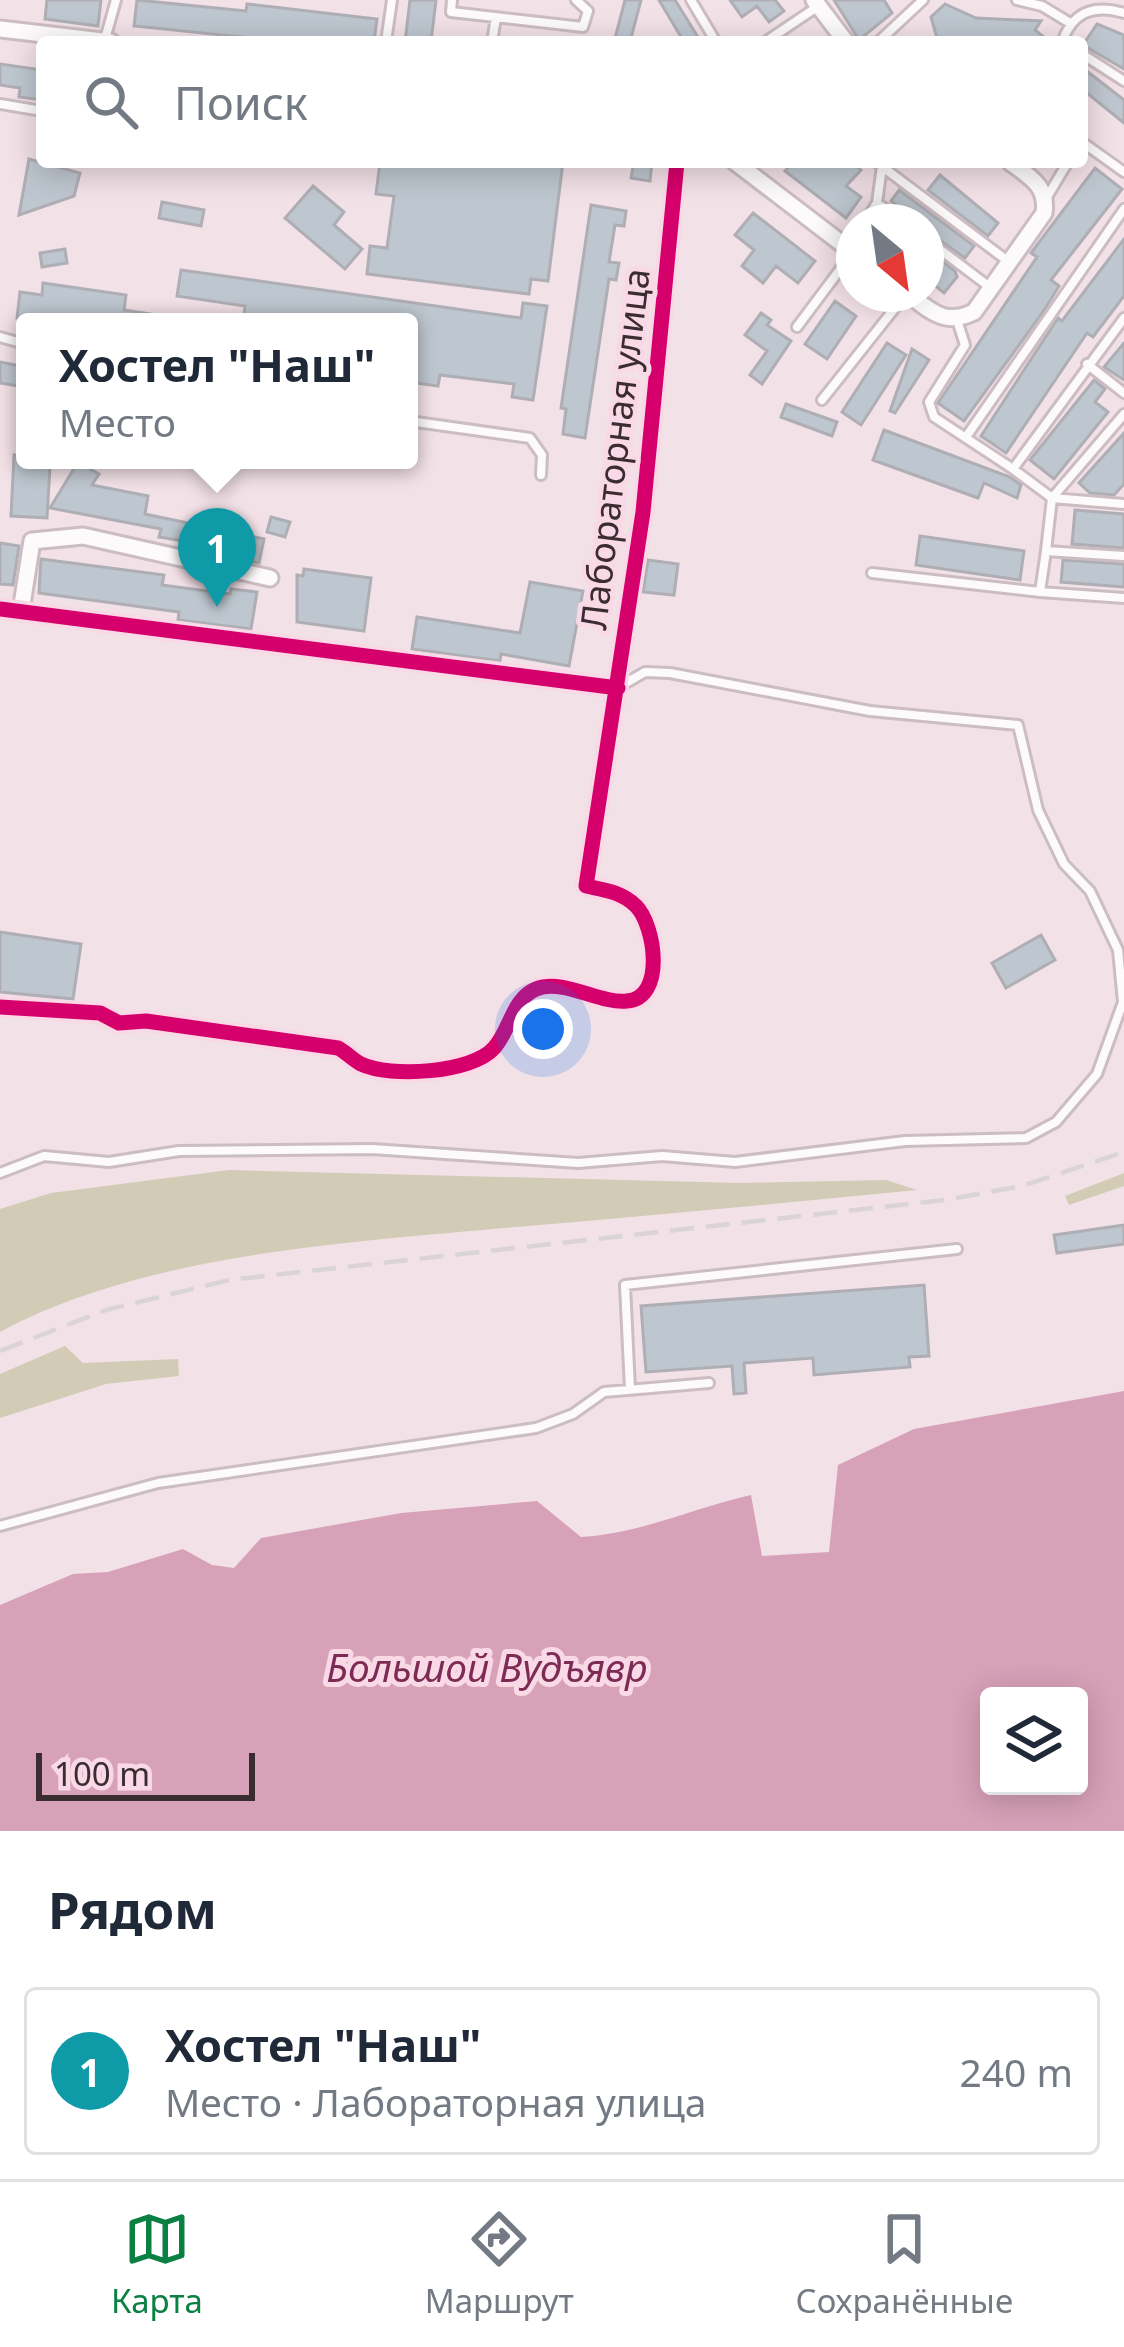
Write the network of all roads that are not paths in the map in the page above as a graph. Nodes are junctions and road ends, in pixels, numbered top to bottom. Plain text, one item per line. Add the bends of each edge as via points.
1 (116, 0) edge
2 (392, 0) edge
3 (452, 0) edge
4 (576, 0) edge
5 (691, 0) edge
6 (923, 0) edge
7 (1017, 0) edge
8 (816, 3) edge
9 (1124, 14) edge
10 (496, 17) junction
11 (1071, 24) junction
12 (0, 29) edge
13 (63, 36) edge
14 (109, 36) edge
15 (387, 36) edge
16 (493, 36) edge
17 (712, 36) edge
18 (773, 36) edge
19 (842, 36) edge
20 (884, 36) edge
21 (1065, 36) edge
22 (1088, 58) edge
23 (1124, 81) edge
24 (0, 104) edge
25 (36, 110) edge
26 (1088, 146) edge
27 (675, 168) edge
28 (743, 168) edge
29 (757, 168) edge
30 (879, 168) edge
31 (884, 168) edge
32 (1018, 168) edge
33 (1064, 168) edge
34 (1124, 172) edge
35 (758, 180) junction
36 (1046, 198) junction
37 (877, 203) edge
38 (1124, 209) edge
39 (836, 237) edge
40 (944, 253) edge
41 (1010, 262) junction
42 (836, 273) edge
43 (991, 288) junction
44 (893, 312) edge
45 (932, 312) edge
46 (1124, 318) edge
47 (957, 320) junction
48 (797, 327) dead end
49 (1088, 364) junction
50 (1124, 393) edge
51 (822, 400) dead end
52 (1124, 414) edge
53 (418, 422) edge
54 (966, 437) junction
55 (1013, 469) junction
56 (542, 475) dead end
57 (1052, 498) junction
58 (1124, 504) edge
59 (1046, 550) junction
60 (1124, 556) edge
61 (872, 573) dead end
62 (270, 578) dead end
63 (1040, 592) junction
64 (1124, 598) edge
65 (0, 609) edge
66 (21, 611) junction
67 (618, 688) junction
68 (0, 1007) edge
69 (0, 1173) edge
70 (957, 1250) dead end
71 (709, 1383) dead end
72 (631, 1389) junction
73 (0, 1526) edge

1 - 14 lane
2 - 15 lane
3 - 10 lane via 452,12
4 - 10 lane via 588,10 583,27
5 - 17 lane
6 - 20 lane
7 - 11 lane
8 - 18 lane
8 - 19 street
9 - 11 lane via 1089,10
10 - 16 lane
11 - 21 lane
12 - 13 street
22 - 23 lane
24 - 25 lane
26 - 34 lane
27 - 67 street, Лабораторная улица via 663,338
28 - 35 street
29 - 35 lane
30 - 37 lane
31 - 41 lane
32 - 36 street
33 - 36 lane
35 - 39 street
36 - 41 street
38 - 54 lane
40 - 43 lane
41 - 43 street
42 - 48 lane
43 - 47 street
44 - 51 lane
45 - 47 street
46 - 49 lane
47 - 54 lane via 965,345 929,402 934,417
49 - 50 lane
49 - 55 lane
52 - 57 lane
53 - 56 lane via 530,438 542,455
54 - 55 lane
55 - 57 lane
57 - 58 lane
57 - 59 lane
59 - 60 lane
59 - 63 lane
61 - 63 lane
62 - 66 street via 83,536 32,541
63 - 64 lane
65 - 66 street
66 - 67 street
67 - 68 street, Лабораторная улица via 586,886 615,891 639,908 652,936 652,972 629,1002 532,990 485,1057 439,1072 363,1065 338,1048 119,1023 100,1013
67 - 69 lane via 645,672 670,673 870,711 1018,725 1039,810 1109,931 1122,985 1115,1035 1097,1074 1056,1122 1026,1138 904,1141 735,1162 179,1151 109,1162 44,1156
70 - 72 lane via 625,1285
71 - 72 lane
72 - 73 lane via 604,1392 536,1429 158,1483

